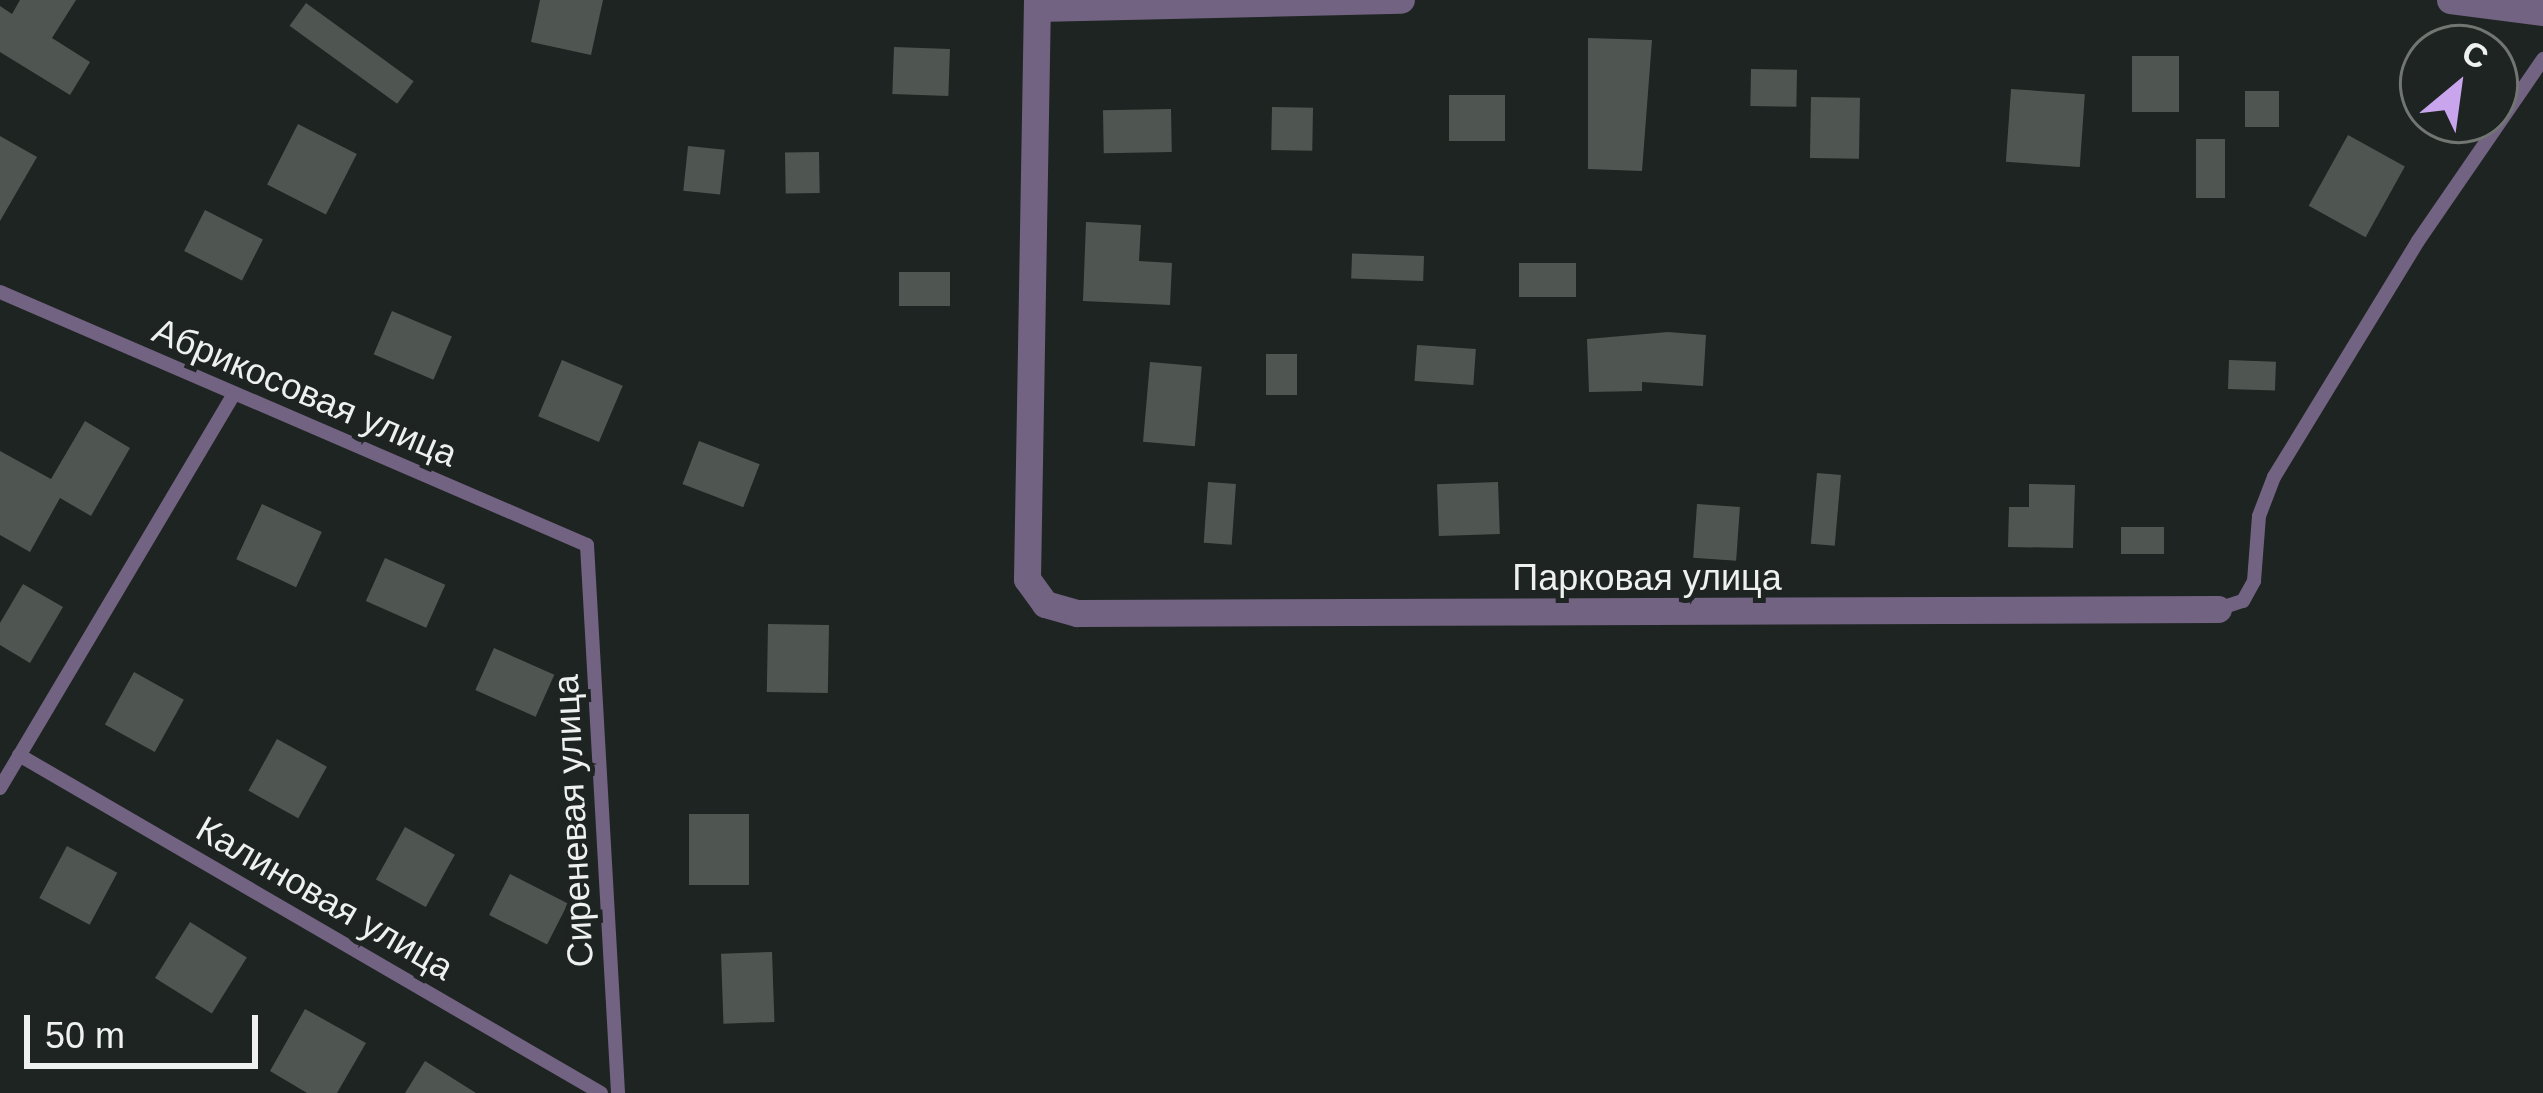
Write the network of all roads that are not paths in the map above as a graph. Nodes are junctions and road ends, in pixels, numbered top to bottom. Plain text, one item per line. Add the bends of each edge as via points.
1 (1401, 0) edge
2 (2450, 0) edge
3 (1037, 4) edge
4 (2543, 12) edge
5 (2543, 59) edge
6 (0, 292) edge
7 (232, 396) junction
8 (587, 545) joint
9 (2218, 609) joint
10 (19, 755) junction
11 (0, 788) edge
12 (601, 1093) edge
13 (618, 1093) edge

1 - 3 street
2 - 4 street
3 - 9 street, Парковая улица via 1027,579 1045,604 1077,614
5 - 9 lane via 2418,241 2273,477 2259,517 2254,581 2243,601
6 - 7 lane, Абрикосовая улица
7 - 8 lane, Абрикосовая улица
7 - 10 lane
8 - 13 lane, Сиреневая улица
10 - 11 lane
10 - 12 lane, Калиновая улица

